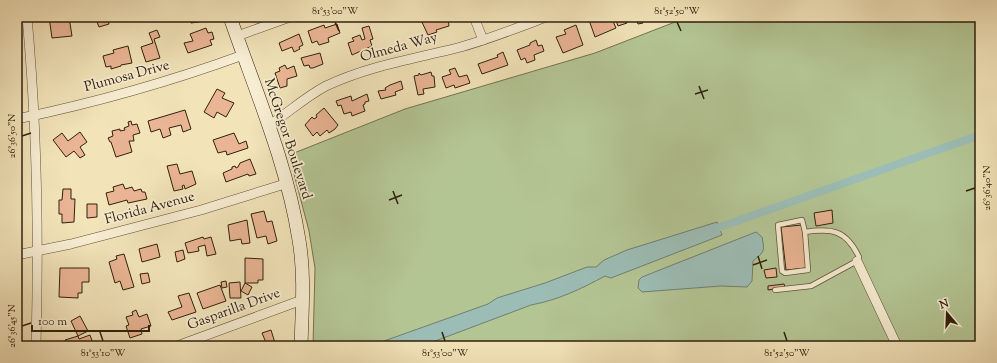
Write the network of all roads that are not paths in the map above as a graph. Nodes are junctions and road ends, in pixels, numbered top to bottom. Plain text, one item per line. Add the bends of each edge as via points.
1 (27, 17) edge
2 (230, 17) edge
3 (290, 17) edge
4 (474, 17) edge
5 (546, 17) edge
6 (236, 36) junction
7 (482, 40) junction
8 (243, 55) junction
9 (34, 115) junction
10 (17, 119) edge
11 (268, 126) junction
12 (288, 183) junction
13 (805, 232) junction
14 (37, 250) junction
15 (17, 255) edge
16 (857, 261) junction
17 (775, 290) dead end
18 (302, 300) junction
19 (36, 346) edge
20 (177, 346) edge
21 (301, 346) edge
22 (897, 346) edge

1 - 9 street
2 - 6 main road, McGregor Boulevard
3 - 6 street
4 - 7 street
5 - 7 street, Olmeda Way
6 - 8 main road, McGregor Boulevard
7 - 11 street, Olmeda Way via 404,59 334,83 316,92
8 - 9 street, Plumosa Drive via 149,87
8 - 11 main road, McGregor Boulevard
9 - 10 street, Plumosa Drive
9 - 14 street
11 - 12 main road, McGregor Boulevard
12 - 14 street, Florida Avenue via 201,210 71,244
12 - 18 main road, McGregor Boulevard via 299,241
13 - 13 lane via 802,220 778,225 782,272 808,270
13 - 16 lane via 833,230 854,247 859,257
14 - 15 street, Florida Avenue
14 - 19 street
16 - 17 lane via 811,286
16 - 22 street
18 - 20 street, Gasparilla Drive
18 - 21 main road, McGregor Boulevard

